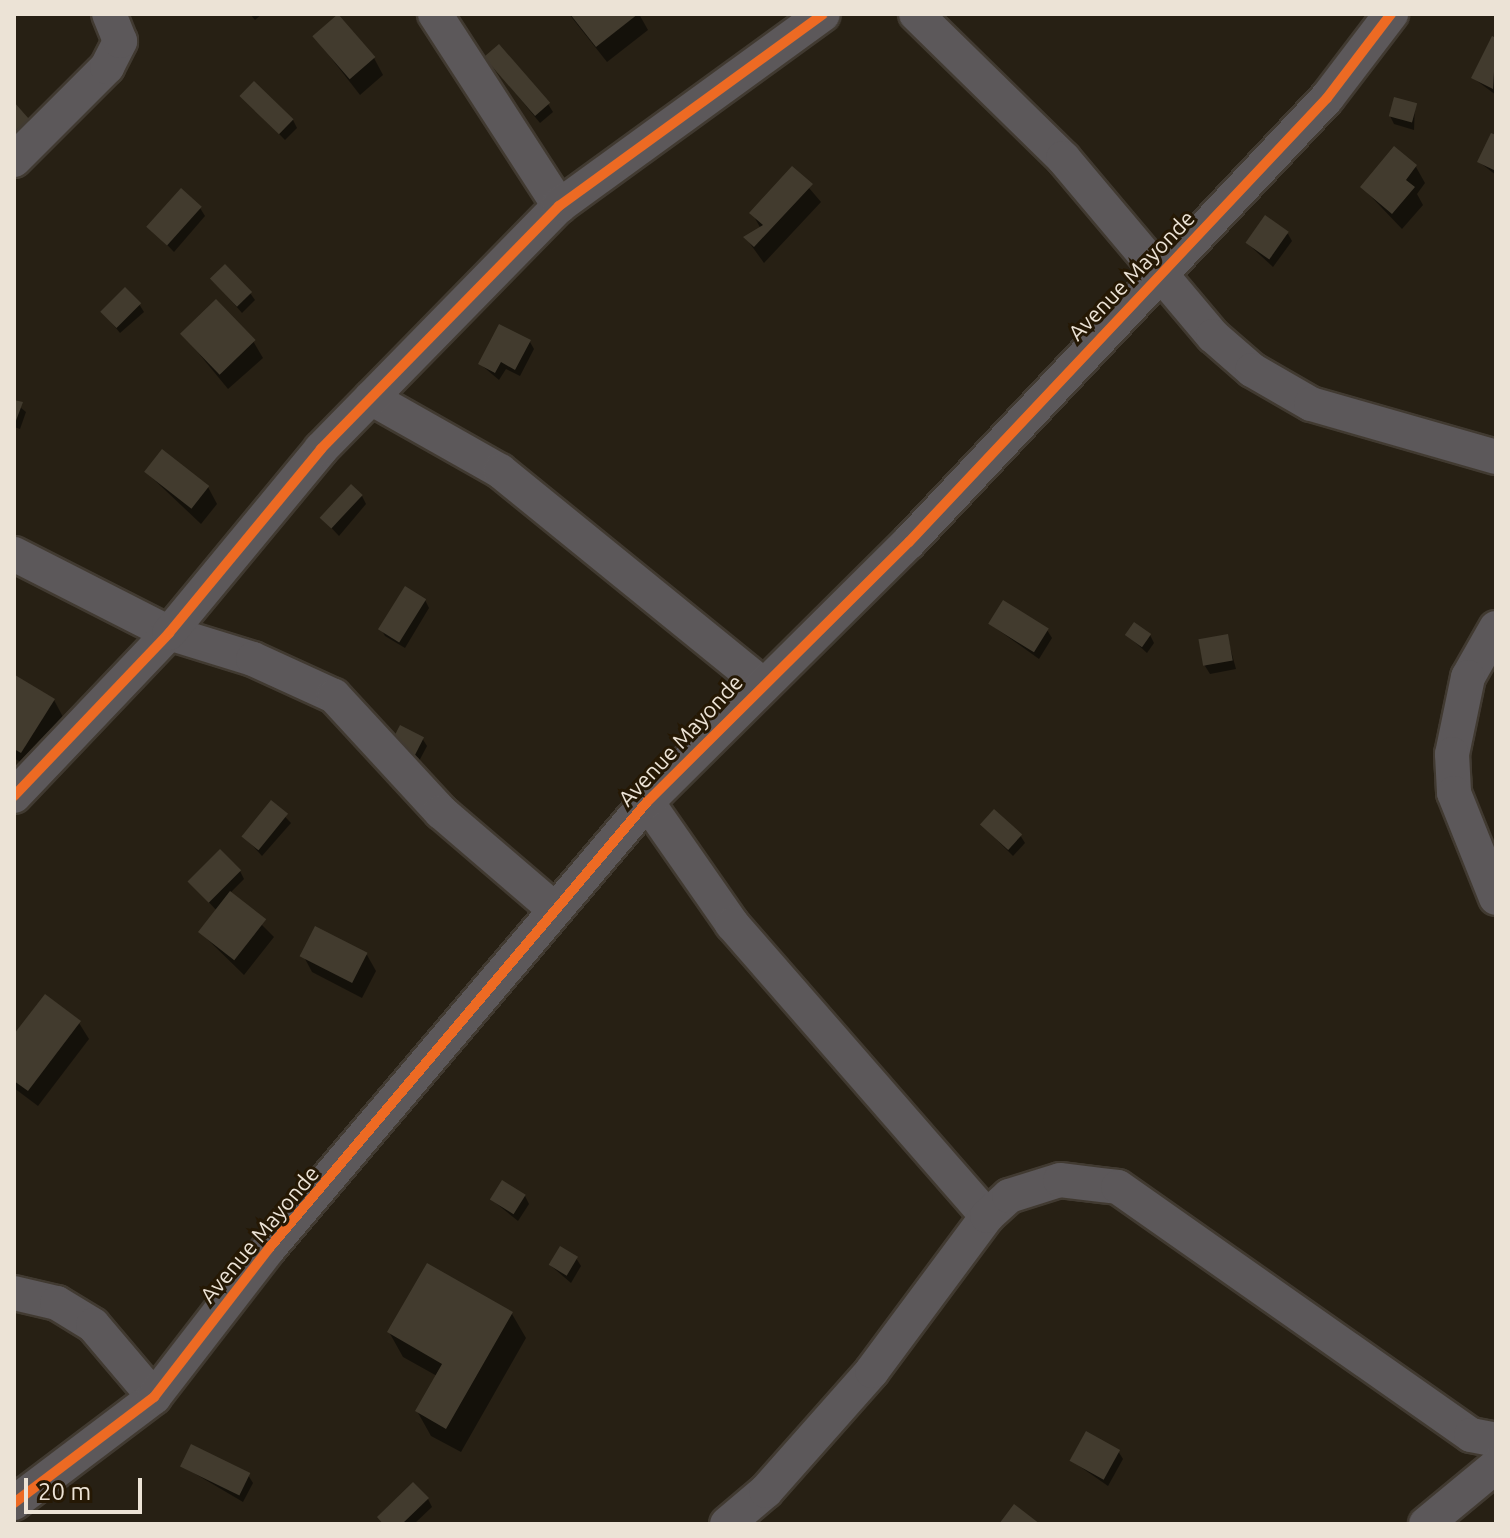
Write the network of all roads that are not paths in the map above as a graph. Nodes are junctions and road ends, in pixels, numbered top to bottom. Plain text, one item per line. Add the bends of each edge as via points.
1 (109, 14) edge
2 (435, 14) edge
3 (823, 14) edge
4 (916, 14) edge
5 (1391, 14) edge
6 (14, 160) edge
7 (559, 206) junction
8 (1160, 275) junction
9 (371, 398) junction
10 (1496, 457) edge
11 (14, 554) edge
12 (1496, 628) edge
13 (169, 633) junction
14 (761, 683) junction
15 (14, 796) edge
16 (647, 802) junction
17 (1496, 898) edge
18 (554, 909) junction
19 (987, 1216) junction
20 (14, 1293) edge
21 (154, 1397) junction
22 (1496, 1440) edge
23 (1496, 1466) edge
24 (14, 1503) edge
25 (727, 1524) edge
26 (1426, 1524) edge

1 - 6 street via 120,41 107,67
2 - 7 street
3 - 7 street
4 - 8 street via 1063,158
5 - 8 street, Avenue Mayonde via 1327,98
7 - 9 street
8 - 10 street via 1252,370 1311,404
8 - 14 street, Avenue Mayonde via 909,542
9 - 13 street
9 - 14 street via 511,479
11 - 13 street
12 - 17 street via 1468,677 1452,754 1454,793
13 - 15 street
13 - 18 street via 253,659 334,696 441,812
14 - 16 street, Avenue Mayonde
16 - 18 street, Avenue Mayonde
16 - 19 street via 732,924
18 - 21 street, Avenue Mayonde
19 - 22 street via 1031,1185 1091,1181 1118,1187 1471,1435
19 - 25 street via 872,1371 766,1491
20 - 21 street via 57,1303 93,1325
21 - 24 street, Avenue Mayonde
23 - 26 street

